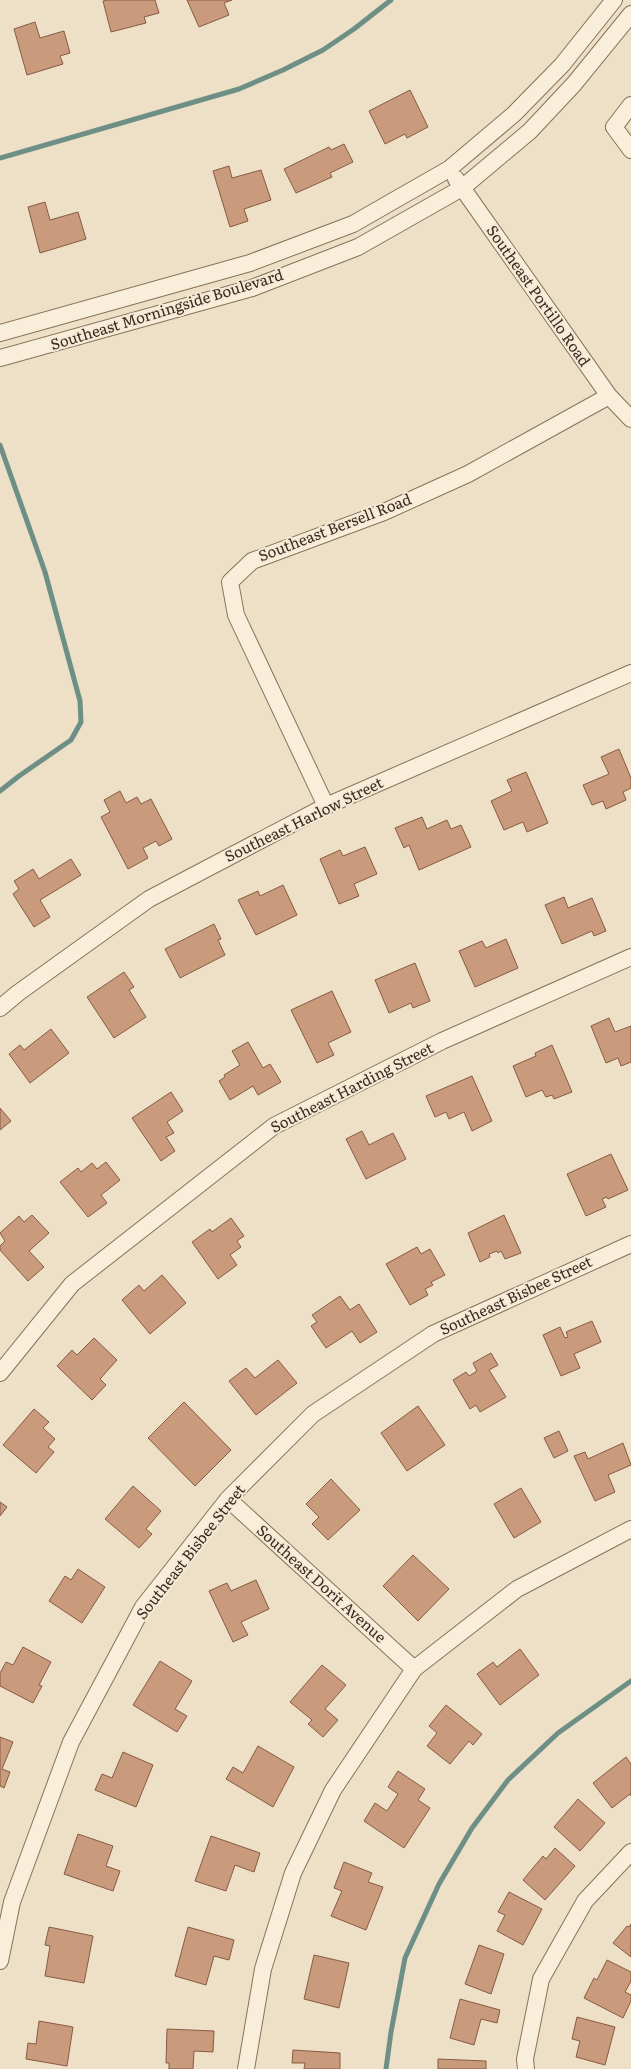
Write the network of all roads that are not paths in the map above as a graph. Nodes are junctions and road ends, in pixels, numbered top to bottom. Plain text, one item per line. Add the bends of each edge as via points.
1 (614, 0) edge
2 (631, 14) edge
3 (631, 105) edge
4 (631, 150) edge
5 (449, 169) junction
6 (462, 188) junction
7 (250, 263) junction
8 (252, 288) junction
9 (25, 326) junction
10 (0, 333) edge
11 (30, 350) junction
12 (0, 358) edge
13 (609, 396) junction
14 (631, 419) edge
15 (631, 673) edge
16 (326, 806) junction
17 (631, 957) edge
18 (0, 1008) edge
19 (631, 1244) edge
20 (0, 1373) edge
21 (228, 1500) junction
22 (631, 1529) edge
23 (414, 1669) junction
24 (631, 1852) edge
25 (0, 1961) edge
26 (246, 2069) edge
27 (526, 2069) edge

1 - 5 street, Southeast Morningside Boulevard via 562,65 514,114
2 - 6 street, Southeast Morningside Boulevard via 574,84 530,131
3 - 4 street via 614,127
5 - 6 street, Southeast Portillo Road
5 - 7 street, Southeast Morningside Boulevard via 353,224
6 - 8 street, Southeast Morningside Boulevard via 358,247
6 - 13 street, Southeast Portillo Road
7 - 8 street
7 - 9 street, Southeast Morningside Boulevard
8 - 11 street, Southeast Morningside Boulevard
9 - 10 street, Southeast Morningside Boulevard
9 - 11 street
11 - 12 street, Southeast Morningside Boulevard
13 - 14 street, Southeast Portillo Road
13 - 16 street, Southeast Bersell Road via 468,474 384,512 252,560 230,582 236,615
15 - 16 street, Southeast Harlow Street
16 - 18 street, Southeast Harlow Street via 149,899
17 - 20 street, Southeast Harding Street via 442,1041 274,1126 72,1284
19 - 21 street, Southeast Bisbee Street via 433,1334 313,1414
21 - 23 street, Southeast Dorit Avenue
21 - 25 street, Southeast Bisbee Street via 143,1607 71,1742 12,1902
22 - 23 street via 517,1588
23 - 26 street via 333,1790 293,1873 263,1969
24 - 27 street via 585,1901 541,1979 525,2059

